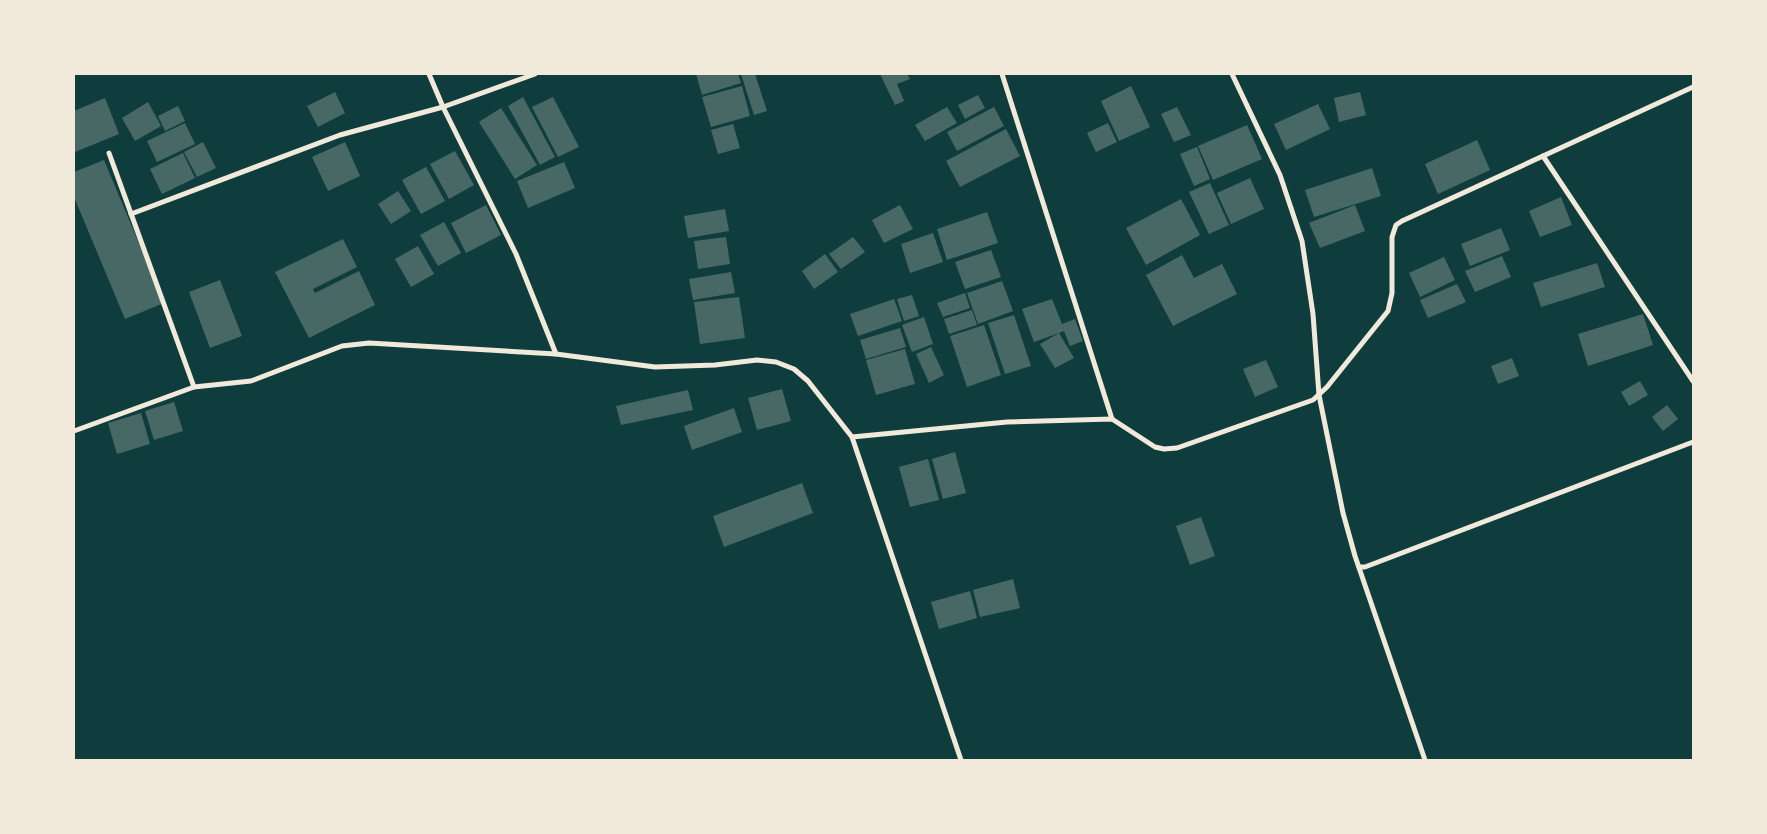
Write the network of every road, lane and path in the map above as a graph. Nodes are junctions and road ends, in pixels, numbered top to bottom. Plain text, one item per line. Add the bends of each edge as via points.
1 (429, 74) edge
2 (535, 74) edge
3 (1002, 74) edge
4 (1232, 74) edge
5 (1693, 86) edge
6 (443, 107) junction
7 (109, 153) dead end
8 (1544, 156) junction
9 (131, 214) junction
10 (556, 354) junction
11 (1693, 381) edge
12 (194, 387) junction
13 (1319, 395) junction
14 (1112, 419) junction
15 (74, 431) edge
16 (852, 437) junction
17 (1693, 442) edge
18 (1359, 567) junction
19 (962, 760) edge
20 (1425, 760) edge

1 - 6 street
2 - 6 street
3 - 14 street
4 - 13 street via 1280,174 1302,242 1313,314
5 - 8 street
6 - 9 street via 340,135
6 - 10 street via 516,254
7 - 9 street
8 - 11 street
8 - 13 street via 1396,226 1392,236 1392,294 1388,311
9 - 12 street
10 - 12 street via 369,343 342,346 251,381
10 - 16 street via 655,367 757,360 776,362 808,381
12 - 15 street
13 - 14 street via 1313,400 1177,448 1155,447
13 - 18 street via 1343,514
14 - 16 street via 1006,422
16 - 19 street
17 - 18 street
18 - 20 street

